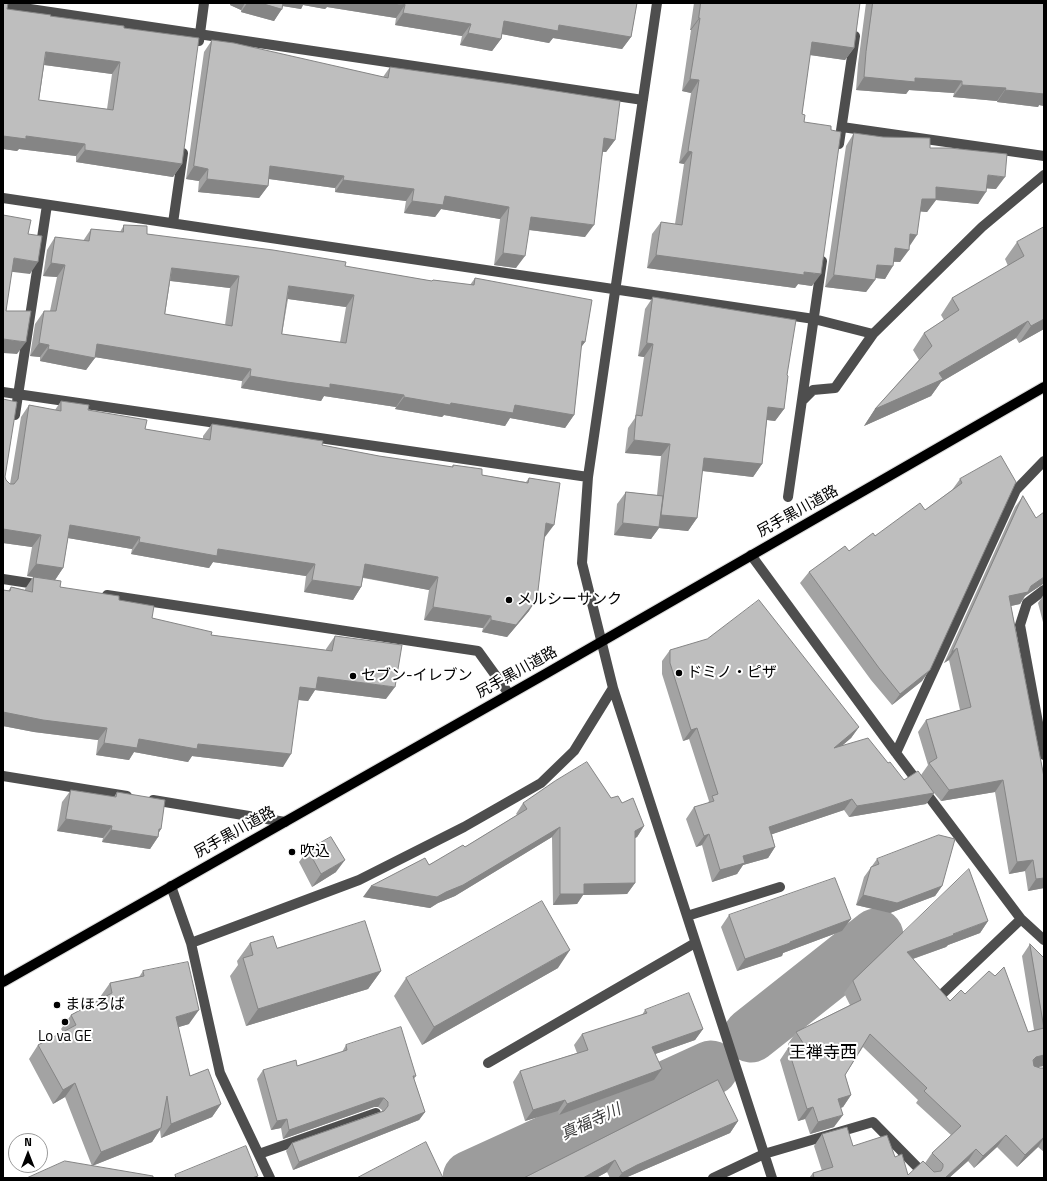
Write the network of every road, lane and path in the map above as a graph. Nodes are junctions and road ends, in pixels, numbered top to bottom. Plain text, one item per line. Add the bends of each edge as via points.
1 (204, 3) edge
2 (657, 3) edge
3 (3, 6) edge
4 (856, 26) edge
5 (200, 35) junction
6 (197, 50) edge
7 (643, 100) junction
8 (842, 127) junction
9 (184, 144) edge
10 (838, 151) edge
11 (1044, 156) edge
12 (1044, 175) edge
13 (3, 198) edge
14 (48, 205) junction
15 (172, 223) junction
16 (824, 253) edge
17 (616, 289) junction
18 (814, 319) junction
19 (873, 334) junction
20 (1044, 388) edge
21 (3, 392) edge
22 (18, 394) junction
23 (802, 401) junction
24 (13, 424) edge
25 (1044, 461) edge
26 (588, 477) junction
27 (788, 497) dead end
28 (751, 555) junction
29 (3, 579) edge
30 (50, 586) edge
31 (1044, 590) edge
32 (96, 593) edge
33 (601, 642) junction
34 (613, 688) junction
35 (509, 694) junction
36 (896, 753) junction
37 (1044, 755) edge
38 (3, 776) edge
39 (285, 822) junction
40 (171, 886) junction
41 (780, 887) dead end
42 (687, 916) junction
43 (1021, 919) junction
44 (1044, 940) edge
45 (191, 943) junction
46 (695, 943) junction
47 (3, 982) edge
48 (941, 995) edge
49 (488, 1063) dead end
50 (376, 1113) edge
51 (259, 1154) junction
52 (764, 1154) junction
53 (270, 1178) edge
54 (713, 1178) edge
55 (772, 1178) edge
56 (928, 1178) edge

1 - 5 street
2 - 7 street
3 - 5 street
4 - 8 street
5 - 6 street
5 - 7 street
7 - 17 street
8 - 10 street
8 - 11 street
9 - 15 street
12 - 19 street via 982,226
13 - 14 street
14 - 15 street
14 - 22 street
15 - 17 street
16 - 18 street
17 - 18 street
17 - 26 street
18 - 19 street
18 - 23 street
19 - 23 street via 836,388 813,390
20 - 28 main road, 尻手黒川道路
21 - 22 street
22 - 24 street
22 - 26 street
23 - 27 street
25 - 36 street via 1016,490
26 - 33 street via 582,563
28 - 33 main road, 尻手黒川道路
28 - 36 street
29 - 30 street
31 - 37 street via 1027,603 1020,625
32 - 35 street via 478,651
33 - 34 street
33 - 35 main road, 尻手黒川道路
34 - 42 street
34 - 45 street via 574,751 541,784 464,827 359,880
35 - 39 main road, 尻手黒川道路
36 - 43 street
38 - 39 street
39 - 40 main road, 尻手黒川道路
40 - 45 street
40 - 47 main road, 尻手黒川道路
41 - 42 street
42 - 46 street
43 - 44 street
43 - 48 street
45 - 51 street via 220,1073
46 - 49 street
46 - 52 street
50 - 51 street
51 - 53 street
52 - 54 street
52 - 55 street
52 - 56 street via 873,1122

